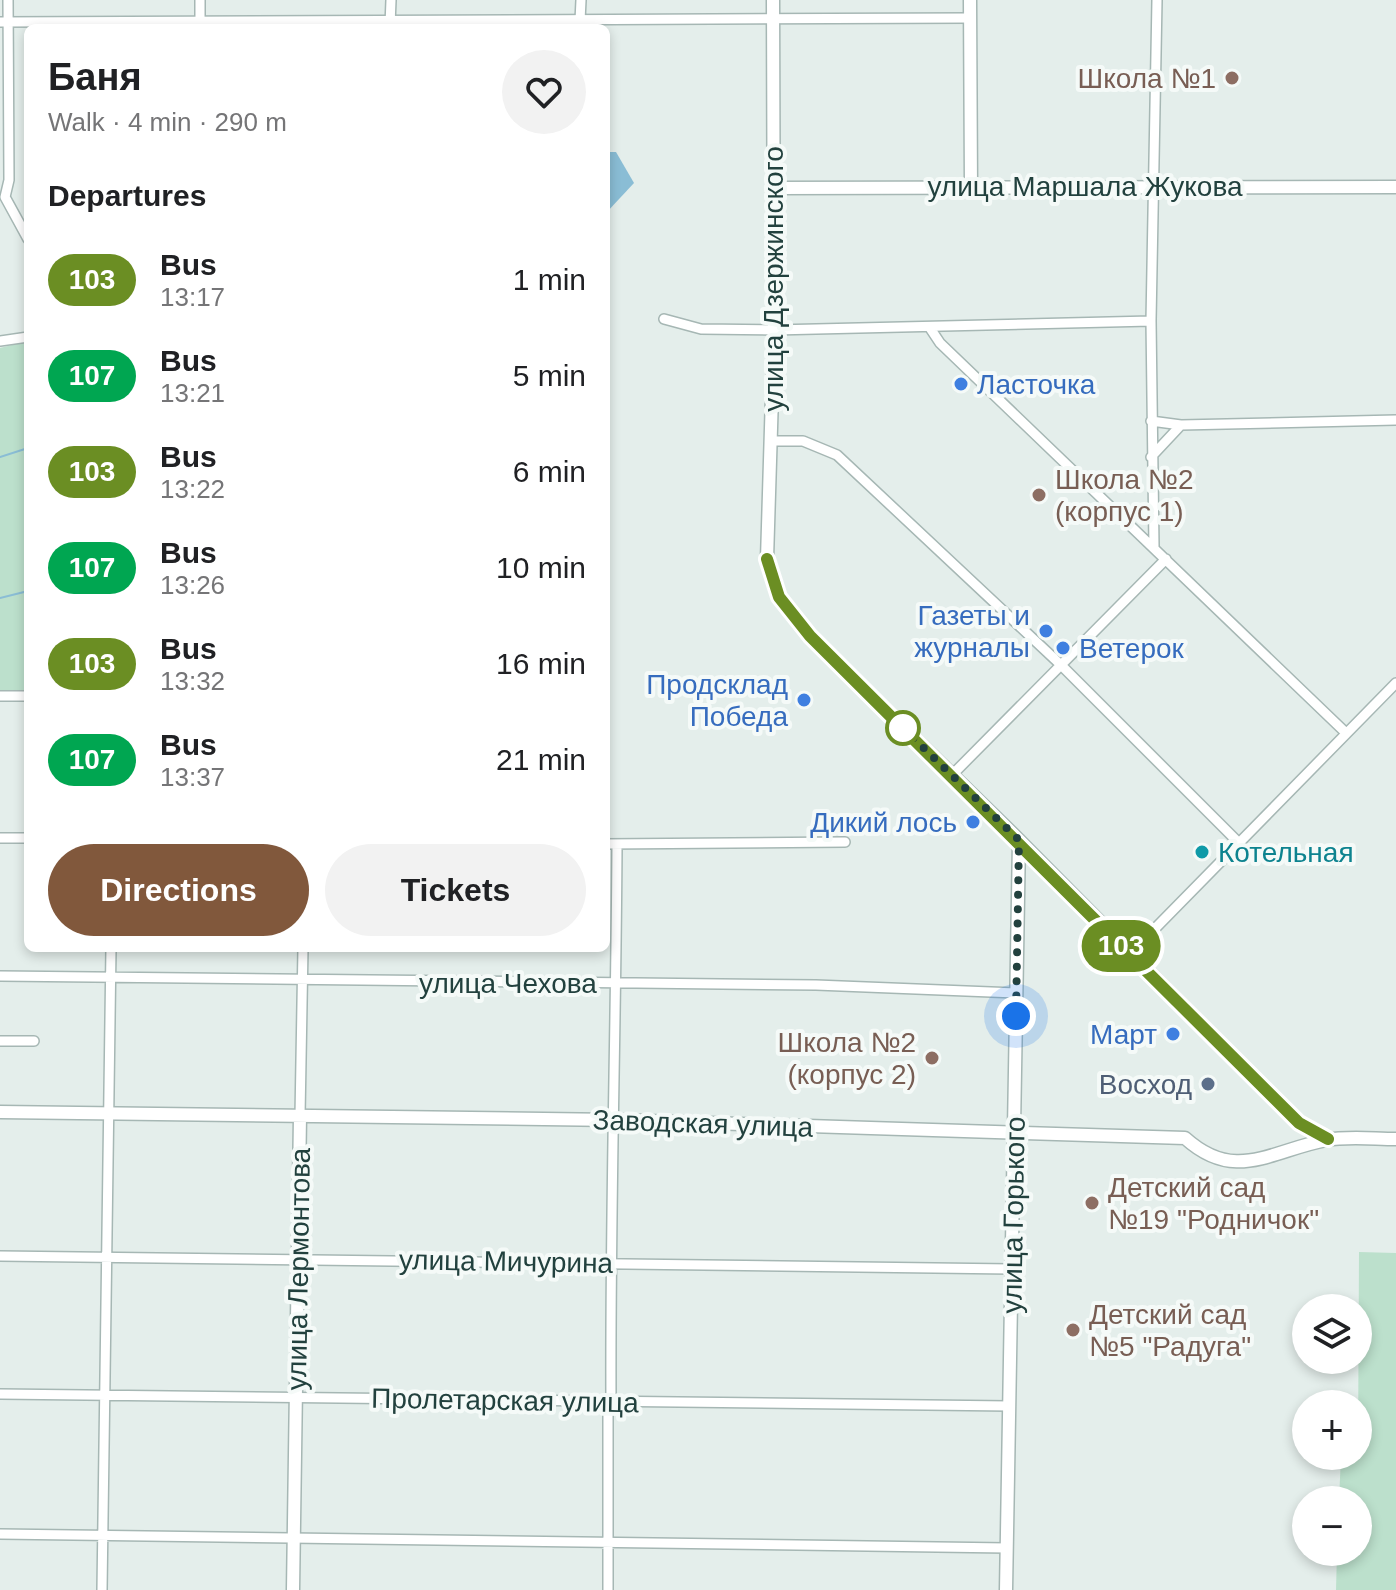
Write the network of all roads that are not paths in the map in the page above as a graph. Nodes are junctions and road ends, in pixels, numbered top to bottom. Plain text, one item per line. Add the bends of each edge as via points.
1 (8, 0) edge
2 (200, 0) edge
3 (391, 0) edge
4 (581, 0) edge
5 (773, 0) edge
6 (970, 0) edge
7 (1157, 0) edge
8 (970, 18) junction
9 (773, 19) junction
10 (580, 21) junction
11 (4, 22) edge
12 (200, 24) joint
13 (390, 24) edge
14 (438, 24) edge
15 (1156, 185) junction
16 (971, 187) junction
17 (1396, 187) edge
18 (774, 188) junction
19 (3, 197) edge
20 (24, 232) edge
21 (664, 319) dead end
22 (1151, 321) junction
23 (930, 328) junction
24 (774, 330) junction
25 (24, 338) edge
26 (0, 341) edge
27 (1396, 420) edge
28 (1151, 421) junction
29 (1181, 425) junction
30 (771, 441) junction
31 (1151, 457) junction
32 (1154, 547) junction
33 (1166, 559) junction
34 (1061, 665) junction
35 (1396, 683) edge
36 (0, 696) edge
37 (24, 696) edge
38 (1345, 732) junction
39 (952, 775) junction
40 (0, 838) edge
41 (24, 838) edge
42 (1019, 840) junction
43 (845, 842) dead end
44 (1239, 843) junction
45 (612, 844) edge
46 (111, 952) edge
47 (303, 952) edge
48 (1130, 954) junction
49 (0, 976) edge
50 (110, 977) junction
51 (303, 980) junction
52 (617, 984) junction
53 (1016, 993) junction
54 (0, 1041) edge
55 (34, 1041) dead end
56 (0, 1112) edge
57 (109, 1114) junction
58 (300, 1116) junction
59 (616, 1120) junction
60 (1014, 1132) junction
61 (1328, 1139) junction
62 (1396, 1139) edge
63 (0, 1256) edge
64 (109, 1256) junction
65 (297, 1259) junction
66 (610, 1263) junction
67 (1011, 1269) junction
68 (0, 1394) edge
69 (105, 1396) junction
70 (296, 1396) junction
71 (611, 1402) junction
72 (1009, 1406) junction
73 (102, 1533) junction
74 (0, 1534) edge
75 (294, 1537) junction
76 (608, 1541) junction
77 (1007, 1548) junction
78 (102, 1590) edge
79 (293, 1590) edge
80 (608, 1590) edge
81 (1006, 1590) edge

1 - 11 street
2 - 12 street
3 - 13 street
4 - 10 street
5 - 9 street, улица Дзержинского
6 - 8 street
7 - 15 street
8 - 9 street
8 - 16 street
9 - 10 street
9 - 18 street, улица Дзержинского
10 - 14 street
11 - 12 street
11 - 19 street via 9,180
15 - 16 street, улица Маршала Жукова
15 - 17 street, улица Маршала Жукова
15 - 22 street
16 - 18 street, улица Маршала Жукова
18 - 24 street, улица Дзержинского
19 - 20 street
21 - 24 street via 701,329
22 - 23 street
22 - 28 street
23 - 24 street
23 - 32 street
24 - 30 street, улица Дзержинского
25 - 26 street
27 - 29 street
28 - 29 street
28 - 31 street
29 - 31 street
30 - 34 street via 803,441 837,455
30 - 39 street, улица Дзержинского via 767,559 779,597 810,636
31 - 32 street
32 - 33 street
33 - 34 street
33 - 38 street
34 - 39 street
34 - 44 street
35 - 38 street
36 - 37 street
38 - 44 street
39 - 42 street, улица Дзержинского
40 - 41 street
42 - 48 street, улица Дзержинского
42 - 53 street, улица Горького
43 - 45 street
44 - 48 street
45 - 52 street
46 - 50 street
47 - 51 street, улица Лермонтова
48 - 61 street, улица Дзержинского via 1299,1123
49 - 50 street, улица Чехова
50 - 51 street, улица Чехова
50 - 57 street
51 - 52 street, улица Чехова
51 - 58 street, улица Лермонтова
52 - 53 street, улица Чехова
52 - 59 street
53 - 60 street, улица Горького
54 - 55 street
56 - 57 street, Заводская улица
57 - 58 street, Заводская улица
57 - 64 street
58 - 59 street, Заводская улица
58 - 65 street, улица Лермонтова
59 - 60 street, Заводская улица
59 - 66 street
60 - 61 street, Заводская улица via 1185,1138 1218,1162
60 - 67 street, улица Горького
61 - 62 street, Заводская улица
63 - 64 street, улица Мичурина
64 - 65 street, улица Мичурина
64 - 69 street
65 - 66 street, улица Мичурина
65 - 70 street, улица Лермонтова
66 - 67 street, улица Мичурина
66 - 71 street
67 - 72 street, улица Горького
68 - 69 street, Пролетарская улица
69 - 70 street, Пролетарская улица
69 - 73 street
70 - 71 street, Пролетарская улица
70 - 75 street, улица Лермонтова
71 - 72 street, Пролетарская улица
71 - 76 street
72 - 77 street, улица Горького
73 - 74 street
73 - 75 street
73 - 78 street
75 - 76 street
75 - 79 street, улица Лермонтова
76 - 77 street
76 - 80 street
77 - 81 street, улица Горького

